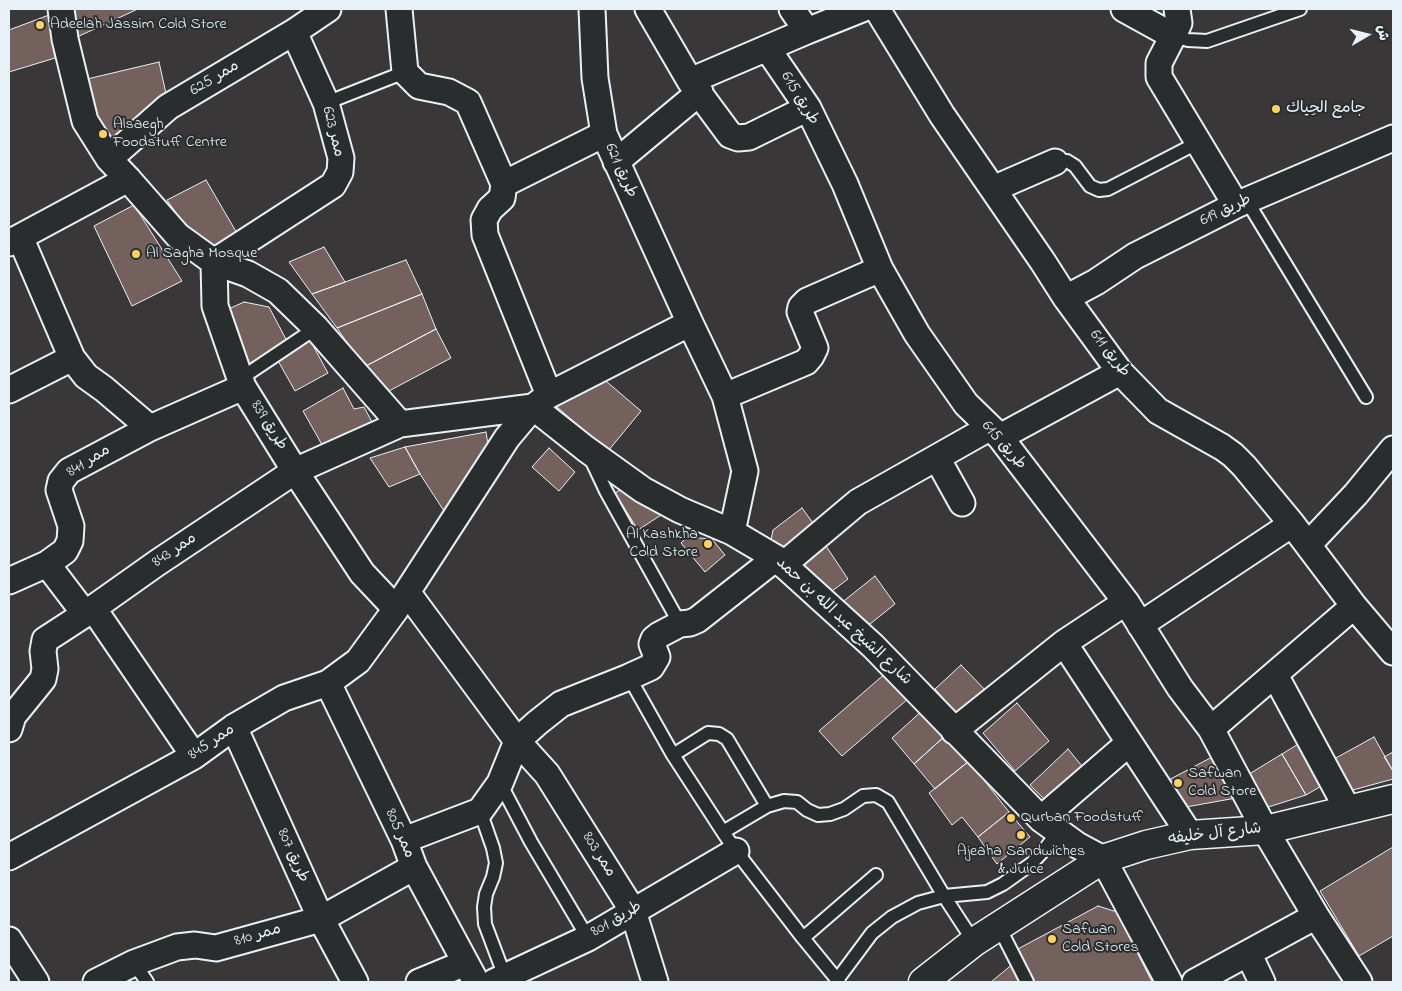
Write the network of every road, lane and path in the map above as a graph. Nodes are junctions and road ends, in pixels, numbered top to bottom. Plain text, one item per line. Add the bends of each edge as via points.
1 (61, 9) edge
2 (328, 9) edge
3 (399, 9) edge
4 (592, 9) edge
5 (792, 9) edge
6 (862, 9) edge
7 (877, 9) edge
8 (1124, 9) edge
9 (1176, 9) edge
10 (1300, 9) edge
11 (651, 10) edge
12 (806, 31) junction
13 (294, 32) junction
14 (1173, 36) junction
15 (767, 48) junction
16 (405, 72) junction
17 (695, 87) junction
18 (326, 103) junction
19 (808, 108) junction
20 (604, 134) junction
21 (1393, 138) edge
22 (1199, 142) junction
23 (109, 159) junction
24 (616, 162) junction
25 (1055, 162) joint
26 (128, 178) junction
27 (504, 184) junction
28 (993, 189) junction
29 (1242, 203) junction
30 (14, 240) edge
31 (214, 262) junction
32 (880, 269) junction
33 (1066, 298) junction
34 (690, 323) junction
35 (316, 328) junction
36 (72, 358) junction
37 (1120, 372) junction
38 (242, 383) junction
39 (9, 390) edge
40 (725, 396) junction
41 (1366, 397) dead end
42 (541, 401) junction
43 (400, 424) junction
44 (150, 428) junction
45 (994, 432) junction
46 (586, 448) junction
47 (1392, 452) edge
48 (937, 458) junction
49 (296, 470) junction
50 (962, 503) dead end
51 (1292, 524) junction
52 (732, 532) junction
53 (1308, 544) junction
54 (780, 561) junction
55 (47, 564) junction
56 (9, 581) edge
57 (401, 601) junction
58 (1126, 602) junction
59 (1354, 606) junction
60 (89, 611) junction
61 (680, 624) junction
62 (1140, 625) junction
63 (1388, 636) edge
64 (1064, 642) junction
65 (1274, 675) junction
66 (629, 677) junction
67 (328, 683) junction
68 (234, 727) junction
69 (9, 729) edge
70 (1210, 729) junction
71 (954, 731) junction
72 (517, 741) junction
73 (1129, 743) junction
74 (673, 755) junction
75 (194, 756) junction
76 (500, 783) junction
77 (1393, 799) edge
78 (766, 806) junction
79 (1348, 810) junction
80 (480, 811) junction
81 (1049, 826) junction
82 (1265, 830) junction
83 (1190, 836) junction
84 (404, 840) junction
85 (730, 841) junction
86 (9, 857) edge
87 (1103, 859) junction
88 (414, 867) junction
89 (876, 875) dead end
90 (944, 896) junction
91 (633, 911) junction
92 (1316, 916) junction
93 (321, 919) junction
94 (998, 927) junction
95 (588, 938) junction
96 (803, 938) junction
97 (9, 940) edge
98 (974, 942) junction
99 (1248, 953) junction
100 (140, 973) edge
101 (470, 973) edge
102 (499, 980) edge
103 (838, 981) edge
104 (36, 982) edge
105 (96, 982) edge
106 (355, 982) edge
107 (419, 982) edge
108 (655, 982) edge
109 (923, 982) edge
110 (1027, 982) edge
111 (1169, 982) edge
112 (1195, 982) edge
113 (1262, 982) edge
114 (1359, 982) edge

1 - 23 street via 64,38 85,122
2 - 13 street, ممر 625
3 - 16 street
4 - 20 street, طريق 621 via 594,78
5 - 12 street
6 - 12 street
7 - 28 street, طريق 611 via 942,115
8 - 14 street
9 - 14 street via 1178,23
10 - 14 lane via 1207,41
11 - 17 street
12 - 15 street
13 - 18 street, ممر 623
13 - 23 street, ممر 625 via 168,107
14 - 22 street via 1159,63 1159,77
15 - 17 street
15 - 19 street, طريق 615
16 - 18 lane
16 - 27 street via 419,86 449,92 468,102
17 - 19 street via 730,135 738,138 749,137
17 - 24 street
18 - 31 street, ممر 623 via 341,158 340,172 333,185
19 - 32 street, طريق 615 via 845,184
20 - 24 street, طريق 621
20 - 27 street
21 - 29 street, طريق 619
22 - 25 lane via 1108,189 1090,186 1075,166 1067,161
22 - 29 street
23 - 26 street
24 - 34 street, طريق 621
25 - 28 street
26 - 30 street
26 - 31 street via 178,236
27 - 42 street via 502,198 484,220 485,235
28 - 33 street, طريق 611
29 - 33 street, طريق 619 via 1135,256
29 - 41 lane
30 - 36 street
31 - 35 street via 248,274 278,291
31 - 38 street, طريق 839 via 215,306
32 - 40 street via 807,301 801,307 800,312 815,348 806,362
32 - 45 street, طريق 615 via 917,334 966,404
33 - 37 street, طريق 611
34 - 40 street, طريق 621
34 - 42 street
35 - 38 lane
35 - 43 street
36 - 39 street
36 - 44 street via 86,376
37 - 45 street
37 - 51 street, طريق 611 via 1158,411 1233,455
38 - 44 street, ممر 841
38 - 49 street, طريق 839
40 - 52 street, طريق 621 via 745,471
42 - 43 street
42 - 46 street, شارع الشيخ عبد الله بن حمد
42 - 57 street, ممر 845 via 507,438
43 - 49 street, ممر 843
44 - 55 street, ممر 841 via 69,471 61,481 59,490 70,526 70,540 65,551
45 - 48 street
45 - 58 street, طريق 615
46 - 52 street, شارع الشيخ عبد الله بن حمد via 643,490
46 - 61 lane via 606,491
47 - 53 street
48 - 50 street
48 - 54 street via 858,502
49 - 57 street, طريق 839 via 362,573
49 - 60 street, ممر 843
51 - 53 street, طريق 611
51 - 62 street
52 - 54 street, شارع الشيخ عبد الله بن حمد
53 - 59 street, طريق 611
54 - 61 street via 697,620
54 - 71 street, شارع الشيخ عبد الله بن حمد via 872,646
55 - 56 street, ممر 841
55 - 60 street
57 - 67 street, ممر 845 via 358,661
57 - 72 street, ممر 803
58 - 62 street, طريق 615
58 - 64 street
59 - 63 street, طريق 611
59 - 65 street
60 - 69 street, ممر 843 via 45,640 42,679 13,716
60 - 75 street
61 - 66 street via 654,639 652,644 657,657 651,667
62 - 70 street, طريق 615
64 - 71 street
64 - 73 street
65 - 70 street
65 - 79 street
66 - 72 street via 561,704
66 - 74 lane
67 - 68 street, ممر 845 via 284,698
67 - 84 street, ممر 805
68 - 75 street, ممر 845
68 - 93 street, طريق 807
70 - 82 street, طريق 615
71 - 81 street, شارع الشيخ عبد الله بن حمد
72 - 76 street
72 - 91 street, ممر 803 via 547,774
73 - 81 street
73 - 83 street
74 - 78 lane via 708,733 719,734 727,739
74 - 85 lane
75 - 86 street, ممر 845
76 - 80 street
76 - 95 lane
77 - 79 street, شارع آل خليفه
78 - 85 lane
78 - 90 lane via 784,801 797,802 818,815 830,814 863,796 876,794 888,802
79 - 82 street, شارع آل خليفه
80 - 84 street
80 - 102 lane via 496,863 484,907
81 - 87 street, شارع الشيخ عبد الله بن حمد
81 - 90 lane via 1045,849 1017,875 987,892
82 - 83 street, شارع آل خليفه
82 - 92 street, طريق 615
83 - 87 street, شارع آل خليفه via 1146,845
84 - 88 street, ممر 805
85 - 91 street, طريق 801
85 - 96 lane
87 - 94 street, شارع آل خليفه
87 - 111 street
88 - 93 street, ممر 810
88 - 101 street, ممر 805
89 - 96 lane
90 - 98 lane
90 - 103 lane via 918,903 872,933
91 - 95 street, طريق 801
91 - 108 street, ممر 803
92 - 99 street
92 - 114 street, طريق 615
93 - 100 street, ممر 810 via 216,948 177,947
93 - 106 street, طريق 807
94 - 98 street, شارع آل خليفه
94 - 110 lane
95 - 102 street, طريق 801
96 - 103 lane
97 - 104 street
98 - 109 street, شارع آل خليفه
99 - 112 street
99 - 113 street
100 - 105 street, ممر 810
101 - 107 street

